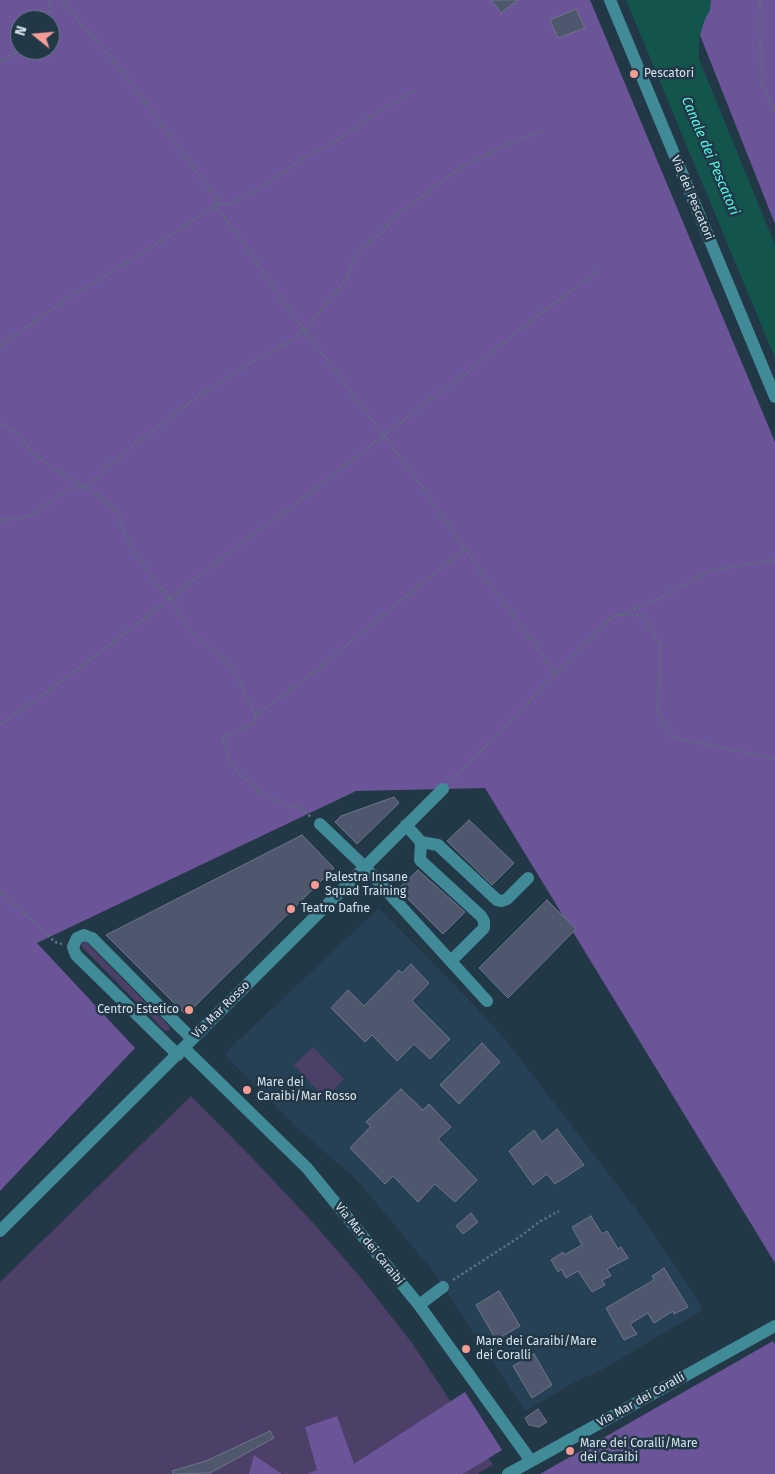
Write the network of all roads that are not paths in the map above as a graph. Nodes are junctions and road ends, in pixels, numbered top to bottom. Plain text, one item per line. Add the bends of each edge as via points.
1 (610, 0) edge
2 (775, 397) edge
3 (443, 789) road end
4 (320, 824) road end
5 (406, 825) junction
6 (421, 842) junction
7 (365, 867) junction
8 (528, 878) dead end
9 (451, 961) junction
10 (487, 1001) dead end
11 (185, 1047) junction
12 (0, 1231) edge
13 (443, 1287) road end
14 (419, 1305) junction
15 (775, 1326) edge
16 (530, 1461) junction
17 (508, 1474) edge

1 - 2 street, Via dei Pescatori
3 - 5 street, Via Mar Rosso
4 - 7 street
5 - 6 street
5 - 7 street, Via Mar Rosso
6 - 8 street via 438,845 497,900 507,899
6 - 9 street via 420,860 484,921 484,928
7 - 9 street
7 - 11 street, Via Mar Rosso
9 - 10 street
11 - 11 street, Via Mar dei Caraibi via 92,938 84,934 76,938 73,947 76,955
11 - 12 street, Via Mar Rosso
11 - 14 street, Via Mar dei Caraibi via 302,1162
13 - 14 street
14 - 16 street, Via Mar dei Caraibi
15 - 16 street, Via Mar dei Coralli
16 - 17 street, Via Mar dei Coralli

